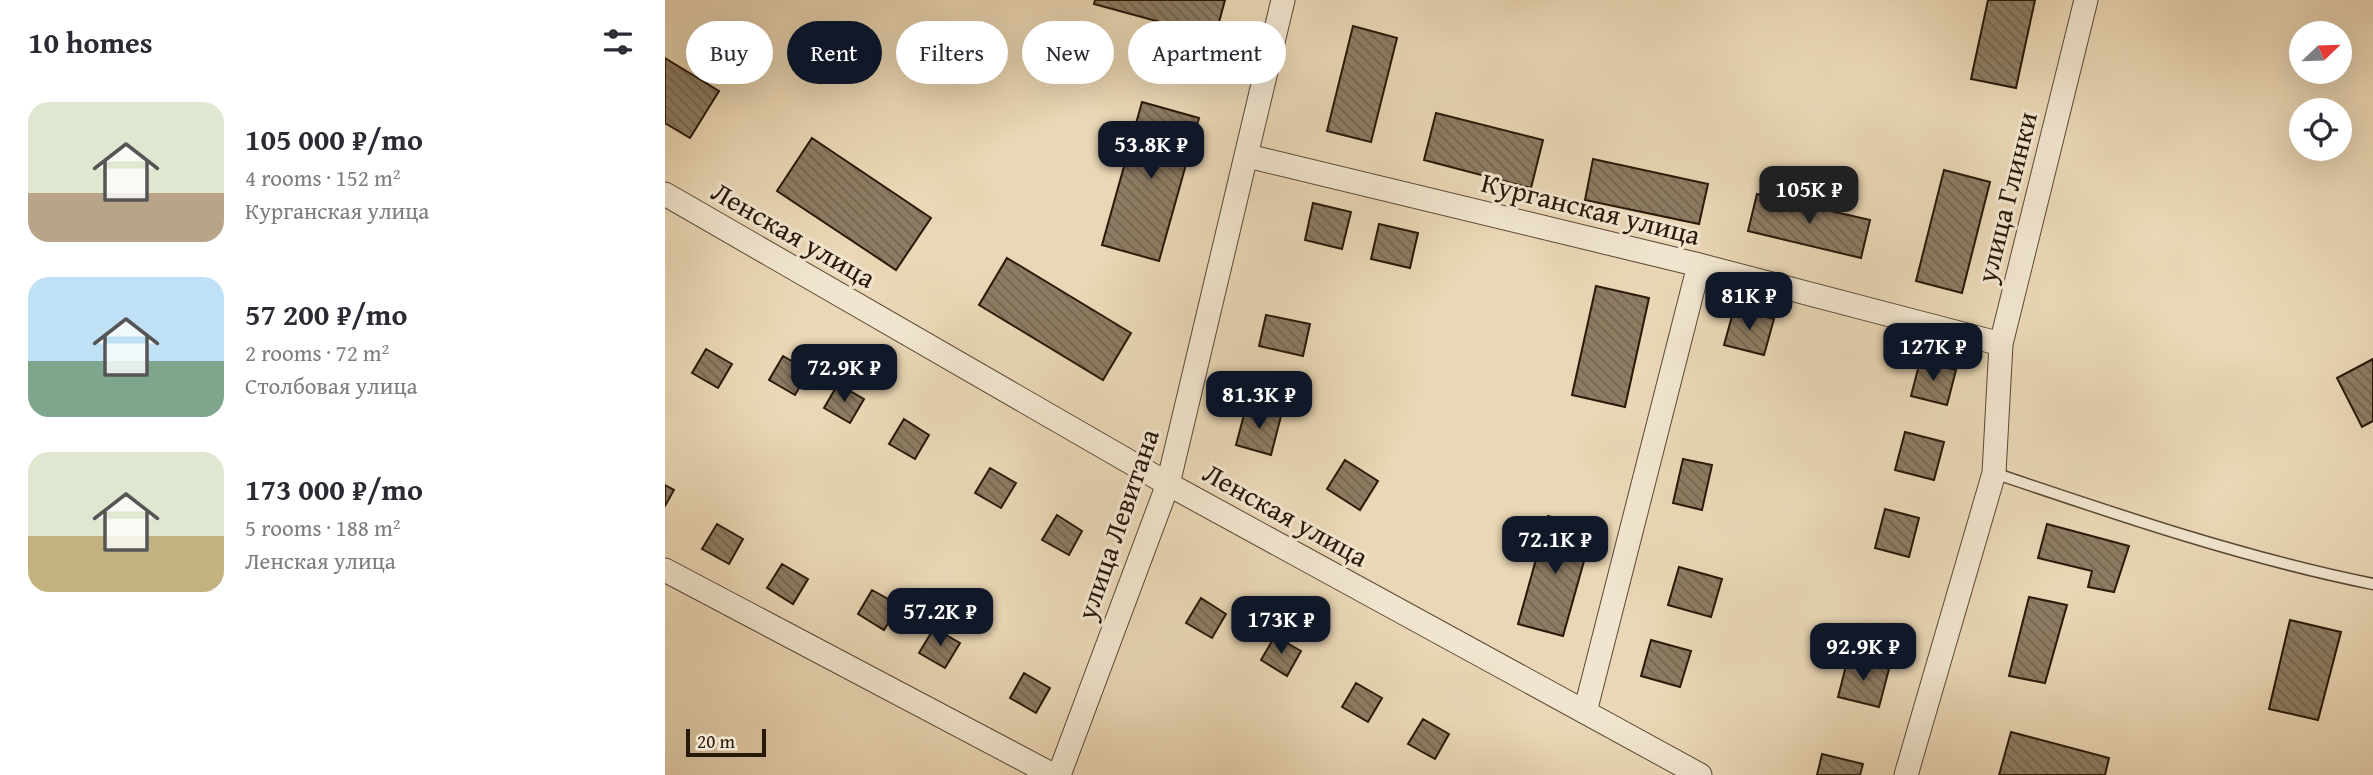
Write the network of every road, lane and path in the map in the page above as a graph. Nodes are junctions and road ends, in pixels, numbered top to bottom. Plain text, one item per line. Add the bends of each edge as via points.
1 (1283, 0) edge
2 (2085, 0) edge
3 (1248, 156) junction
4 (665, 194) edge
5 (1699, 265) junction
6 (2001, 344) junction
7 (1994, 473) junction
8 (1168, 484) junction
9 (665, 570) edge
10 (2373, 584) edge
11 (1585, 712) junction
12 (1053, 775) edge
13 (1059, 775) edge
14 (1700, 775) edge
15 (1906, 775) edge

1 - 3 street, улица Левитана
2 - 6 street, улица Глинки
3 - 5 street, Курганская улица
3 - 8 street, улица Левитана
4 - 8 street, Ленская улица
5 - 6 street, Курганская улица
5 - 11 street
6 - 7 street, улица Глинки
7 - 10 lane via 2199,539
7 - 15 street, улица Глинки
8 - 11 street, Ленская улица
8 - 13 street, улица Левитана
9 - 12 street
11 - 14 street, Ленская улица

